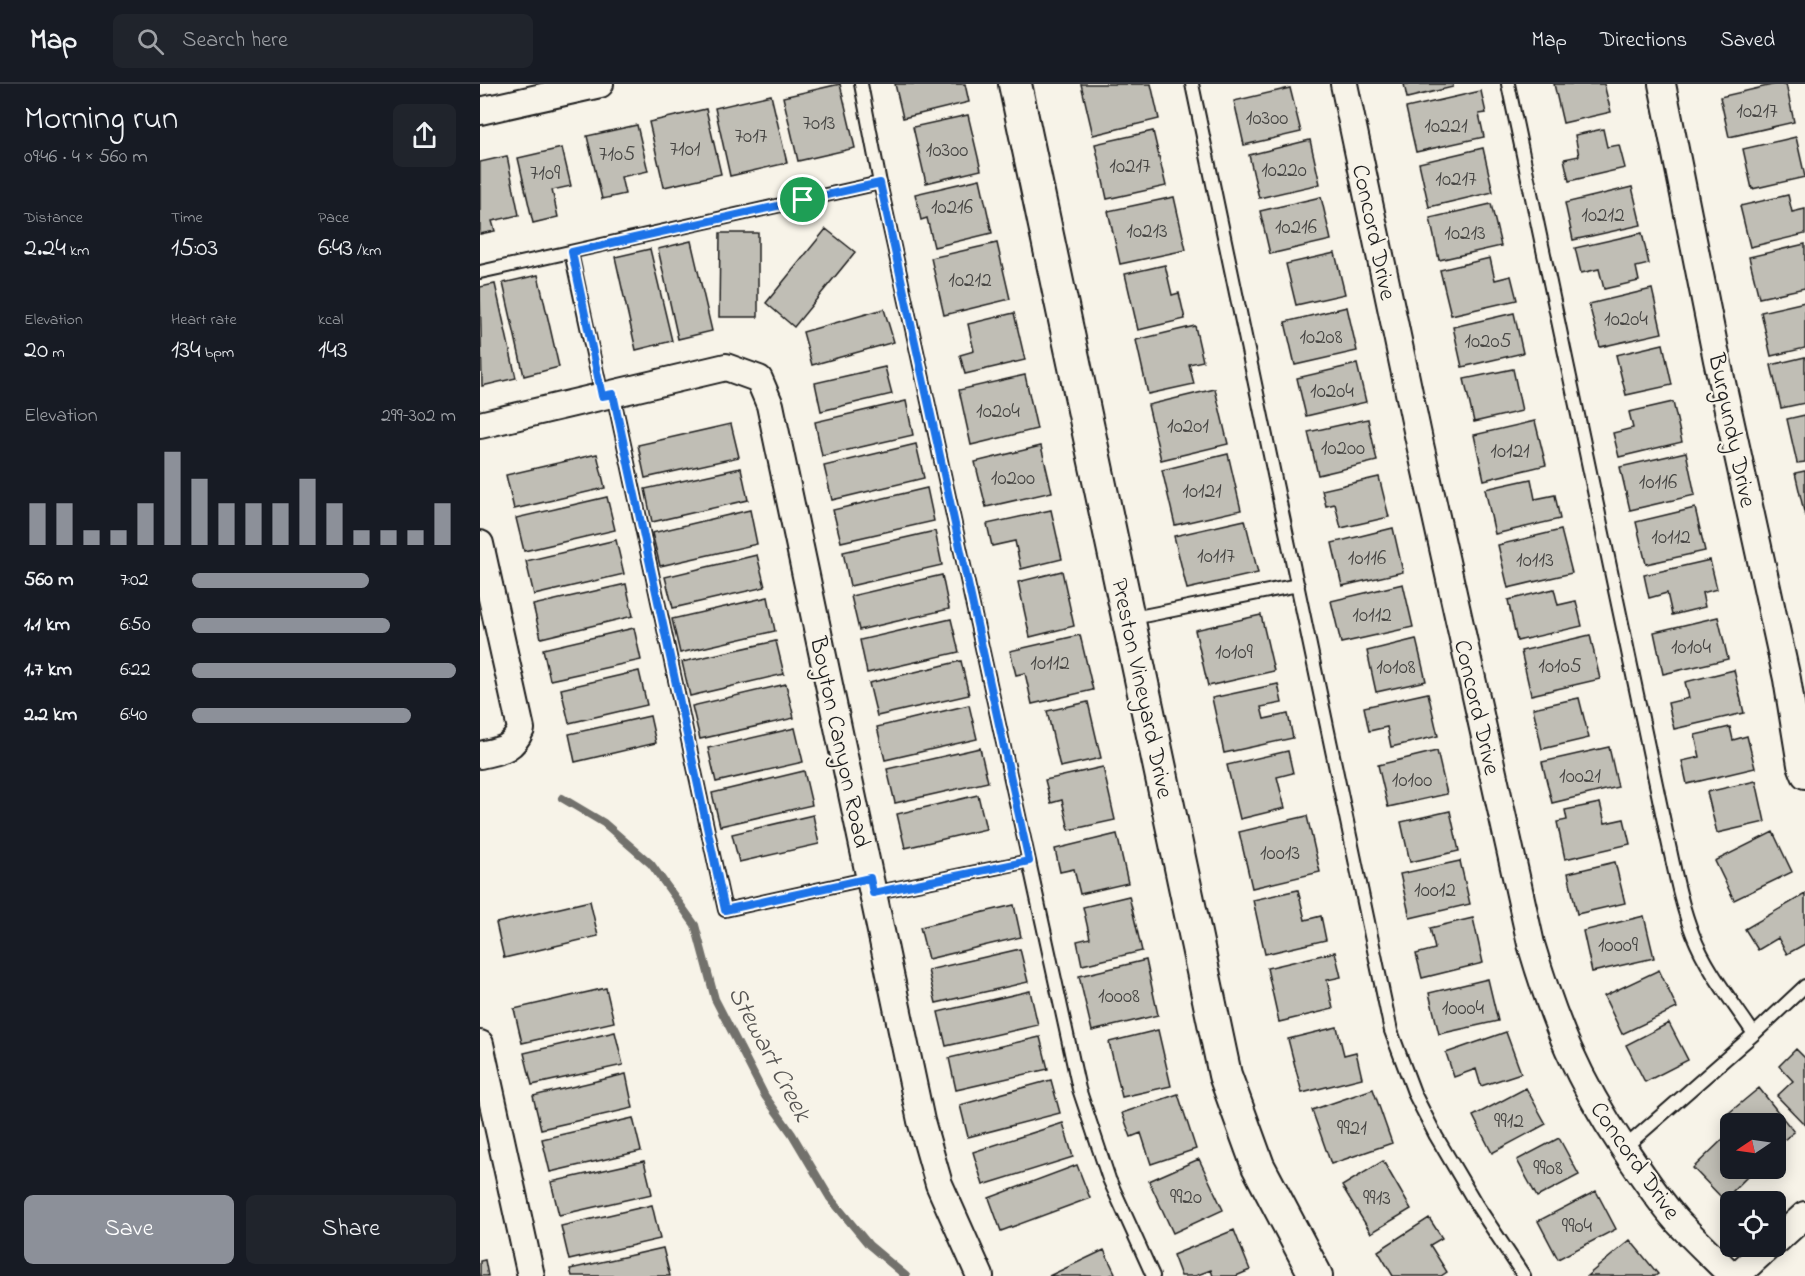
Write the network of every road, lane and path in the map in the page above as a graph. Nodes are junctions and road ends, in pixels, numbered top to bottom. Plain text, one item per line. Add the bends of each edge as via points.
1 (600, 84) edge
2 (861, 84) edge
3 (1015, 84) edge
4 (1192, 84) edge
5 (1344, 84) edge
6 (1508, 84) edge
7 (1662, 84) edge
8 (480, 111) edge
9 (880, 183) junction
10 (572, 252) junction
11 (480, 272) edge
12 (607, 395) junction
13 (480, 425) edge
14 (480, 544) edge
15 (1298, 585) junction
16 (1128, 618) junction
17 (1796, 677) edge
18 (480, 755) edge
19 (1805, 775) edge
20 (1029, 861) junction
21 (872, 885) junction
22 (1805, 986) edge
23 (1754, 1034) junction
24 (480, 1044) edge
25 (1624, 1148) junction
26 (1805, 1215) edge
27 (1786, 1232) edge
28 (1757, 1257) edge
29 (531, 1276) edge
30 (980, 1276) edge
31 (1153, 1276) edge
32 (1316, 1276) edge
33 (1524, 1276) edge
34 (1734, 1276) edge

1 - 8 street
2 - 9 lane
3 - 16 street, Preston Vineyard Drive
4 - 15 lane
5 - 25 street, Concord Drive via 1531,945 1563,1041 1596,1105
6 - 23 lane via 1684,910 1705,961
7 - 17 street, Burgundy Drive via 1717,360
9 - 10 lane
9 - 20 lane
10 - 11 lane
10 - 12 lane
12 - 13 street
12 - 21 street, Boyton Canyon Road via 726,367 759,379 770,405
12 - 21 lane via 725,910
14 - 18 street via 521,729 516,742 503,750
15 - 16 lane
15 - 33 lane via 1391,1031 1415,1095 1436,1136
16 - 32 street, Preston Vineyard Drive via 1225,1075 1258,1166
17 - 19 street, Burgundy Drive via 1801,765
20 - 21 lane
20 - 31 lane via 1079,1089 1109,1179
21 - 30 street, Boyton Canyon Road via 921,1121 939,1184
22 - 23 lane
23 - 25 lane
24 - 29 street
25 - 34 street, Concord Drive via 1677,1220
26 - 27 street
28 - 34 street

